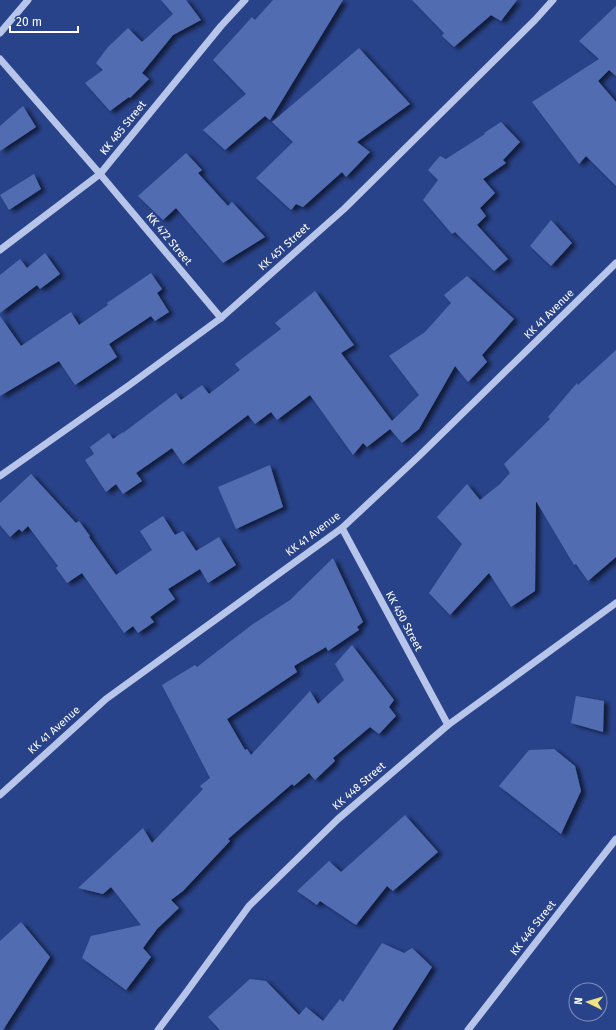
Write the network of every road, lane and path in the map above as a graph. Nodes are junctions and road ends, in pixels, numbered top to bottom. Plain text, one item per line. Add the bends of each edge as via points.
1 (28, 0) edge
2 (245, 0) edge
3 (553, 0) edge
4 (0, 33) edge
5 (0, 59) edge
6 (100, 174) junction
7 (0, 250) edge
8 (616, 263) edge
9 (221, 318) junction
10 (0, 476) edge
11 (342, 528) junction
12 (616, 603) edge
13 (448, 725) junction
14 (0, 795) edge
15 (616, 838) edge
16 (158, 1030) edge
17 (468, 1030) edge

1 - 4 street
2 - 6 street, KK 485 Street
3 - 9 street, KK 451 Street via 344,209
5 - 6 street, KK 472 Street
6 - 7 street, KK 485 Street
6 - 9 street, KK 472 Street
8 - 11 street, KK 41 Avenue via 420,456
9 - 10 street, KK 451 Street
11 - 13 street, KK 450 Street
11 - 14 street, KK 41 Avenue via 106,698
12 - 13 street, KK 448 Street
13 - 16 street, KK 448 Street via 338,819 249,906
15 - 17 street, KK 446 Street

